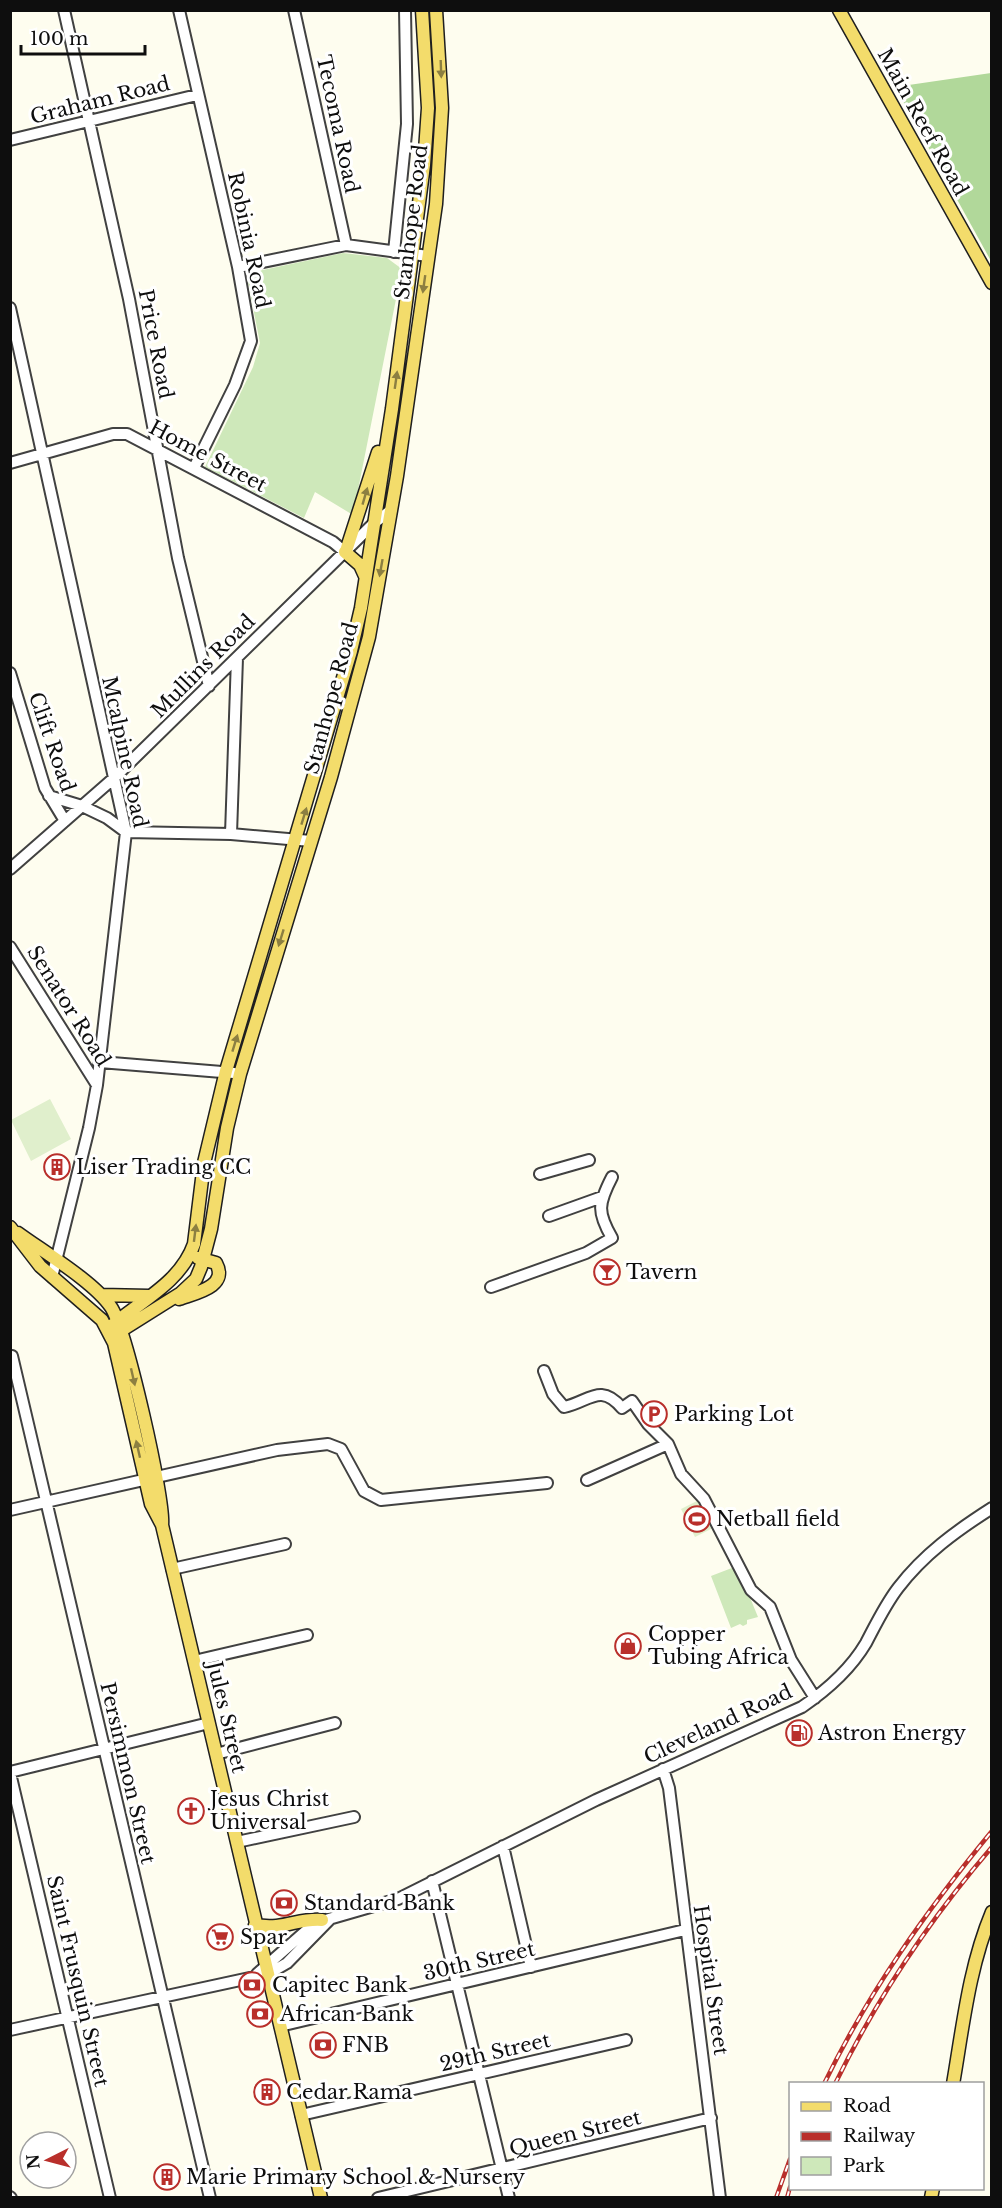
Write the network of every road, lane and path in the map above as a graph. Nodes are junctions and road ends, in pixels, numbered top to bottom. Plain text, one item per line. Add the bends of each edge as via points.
1 (64, 10) edge
2 (179, 10) edge
3 (294, 10) edge
4 (405, 10) edge
5 (422, 10) edge
6 (436, 10) edge
7 (839, 10) edge
8 (197, 95) junction
9 (428, 108) junction
10 (442, 108) junction
11 (90, 121) junction
12 (10, 140) edge
13 (346, 245) junction
14 (394, 252) junction
15 (414, 254) junction
16 (428, 256) junction
17 (238, 267) junction
18 (992, 284) edge
19 (10, 308) edge
20 (392, 409) junction
21 (158, 450) junction
22 (42, 453) junction
23 (10, 462) edge
24 (194, 468) junction
25 (391, 510) junction
26 (373, 524) junction
27 (345, 552) junction
28 (366, 576) junction
29 (237, 658) junction
30 (10, 673) edge
31 (209, 686) junction
32 (114, 778) junction
33 (48, 796) junction
34 (82, 806) junction
35 (65, 820) junction
36 (126, 832) junction
37 (231, 834) junction
38 (297, 840) junction
39 (311, 841) junction
40 (10, 869) edge
41 (279, 897) junction
42 (293, 902) junction
43 (10, 947) edge
44 (100, 1062) junction
45 (226, 1071) junction
46 (240, 1074) junction
47 (97, 1085) junction
48 (210, 1132) junction
49 (225, 1138) junction
50 (590, 1160) dead end
51 (540, 1174) dead end
52 (612, 1178) dead end
53 (602, 1197) junction
54 (549, 1216) dead end
55 (11, 1228) edge
56 (189, 1258) junction
57 (205, 1258) junction
58 (57, 1261) junction
59 (52, 1277) junction
60 (490, 1287) dead end
61 (101, 1295) junction
62 (149, 1296) junction
63 (166, 1303) junction
64 (114, 1330) junction
65 (12, 1356) dead end
66 (544, 1371) dead end
67 (668, 1444) junction
68 (151, 1478) junction
69 (587, 1480) dead end
70 (547, 1482) dead end
71 (47, 1501) junction
72 (992, 1508) edge
73 (10, 1510) edge
74 (285, 1544) dead end
75 (172, 1569) junction
76 (307, 1635) dead end
77 (194, 1661) junction
78 (815, 1698) junction
79 (209, 1723) junction
80 (335, 1723) dead end
81 (104, 1749) junction
82 (216, 1754) junction
83 (663, 1769) junction
84 (10, 1773) edge
85 (354, 1817) dead end
86 (237, 1842) junction
87 (503, 1846) junction
88 (432, 1881) junction
89 (992, 1912) edge
90 (326, 1919) junction
91 (255, 1925) junction
92 (685, 1930) junction
93 (531, 1967) junction
94 (264, 1970) junction
95 (459, 1985) junction
96 (162, 1995) junction
97 (68, 2018) junction
98 (280, 2025) junction
99 (10, 2030) edge
100 (626, 2040) dead end
101 (480, 2074) junction
102 (953, 2082) edge
103 (301, 2115) junction
104 (711, 2118) junction
105 (501, 2169) junction
106 (110, 2198) edge
107 (210, 2198) edge
108 (321, 2198) edge
109 (378, 2198) edge
110 (509, 2198) edge
111 (720, 2198) edge

1 - 11 street, Price Road
2 - 8 street, Robinia Road
3 - 13 street, Tecoma Road
4 - 14 street, Stanhope Road via 407,124
5 - 9 main road, Stanhope Road
6 -> 10 main road, Stanhope Road
7 - 18 main road, Main Reef Road
8 - 11 street, Graham Road
8 - 17 street, Robinia Road
9 - 10 main road
9 - 15 main road, Stanhope Road
10 - 16 main road, Stanhope Road via 436,204
11 - 12 street, Graham Road
11 - 21 street, Price Road
13 - 14 street
13 - 17 street
14 - 15 street
15 - 16 street
20 -> 15 main road, Stanhope Road
16 -> 25 main road, Stanhope Road
17 - 24 street, Robinia Road via 251,341 235,385
19 - 22 street, Mcalpine Road
20 - 26 main road, Stanhope Road
27 -> 20 main road
21 - 22 street, Home Street via 120,434
21 - 24 street, Home Street
21 - 31 street, Price Road via 178,558
22 - 23 street, Home Street
22 - 32 street, Mcalpine Road
24 - 27 street, Home Street
25 - 26 street, Mullins Road
25 -> 39 main road, Stanhope Road via 369,637
26 - 27 street, Mullins Road
26 - 28 main road, Stanhope Road
27 - 28 main road
27 - 29 street, Mullins Road
38 -> 28 main road, Stanhope Road via 351,651
29 - 31 street, Mullins Road
29 - 37 street
30 - 33 street, Clift Road
31 - 32 street, Mullins Road
32 - 34 street, Mullins Road
32 - 36 street, Mcalpine Road
33 - 34 street
33 - 35 street, Clift Road
34 - 35 street, Mullins Road
34 - 36 street
35 - 40 street, Mullins Road
36 - 37 street
36 - 44 street, Mcalpine Road
37 - 38 street
38 - 39 street
38 - 41 main road, Stanhope Road
39 - 42 main road, Stanhope Road
41 - 42 main road
45 -> 41 main road, Stanhope Road
42 -> 46 main road, Stanhope Road
43 - 47 street, Senator Road
44 - 45 street
44 - 47 street, Mcalpine Road
45 - 46 street
45 - 48 main road, Stanhope Road
46 - 49 main road, Stanhope Road
47 - 58 street, Mcalpine Road
48 - 49 main road
56 -> 48 main road, Stanhope Road
49 - 57 main road, Stanhope Road
50 - 51 street
52 - 53 street
53 - 54 street
53 - 60 street via 599,1206 612,1238 586,1253
55 - 58 main road
55 - 59 main road via 27,1252
56 - 57 main road
56 - 62 main road, Stanhope Road via 182,1269
57 - 63 main road, Stanhope Road via 196,1278
57 - 63 main road via 218,1266 216,1282
58 - 59 street, Mcalpine Road
58 - 61 main road
59 - 64 main road
61 - 62 main road
61 - 64 main road via 111,1307
62 - 64 main road, Stanhope Road
63 - 64 main road, Stanhope Road
64 - 68 main road, Jules Street
65 - 71 street, Persimmon Street
66 - 67 street via 553,1394 564,1407 597,1395 614,1399 622,1408 632,1401
67 - 69 street
67 - 78 street via 681,1474 704,1499 725,1535 751,1590 770,1607 791,1660
68 - 70 street via 277,1450 328,1444 341,1449 364,1491 381,1500
68 - 71 street
68 - 75 main road, Jules Street via 151,1504 162,1525
71 - 73 street
71 - 81 street, Persimmon Street
72 - 78 street, Cleveland Road via 937,1545 920,1562 888,1602 852,1663
74 - 75 street
75 - 77 main road, Jules Street
76 - 77 street
77 - 79 main road, Jules Street
78 - 83 street, Cleveland Road via 775,1720
79 - 81 street
79 - 82 main road, Jules Street
80 - 82 street
81 - 84 street
81 - 96 street, Persimmon Street
82 - 86 main road, Jules Street
83 - 87 street, Cleveland Road
83 - 92 street, Hospital Street via 669,1788
84 - 97 street, Saint Frusquin Street
85 - 86 street
86 - 91 main road, Jules Street
87 - 88 street, Cleveland Road
87 - 93 street
88 - 90 street, Cleveland Road via 385,1904
88 - 95 street
89 - 102 main road via 978,1950
90 - 91 main road via 281,1928
90 - 94 street via 308,1928
91 - 94 main road, Jules Street
92 - 93 street, 30th Street
92 - 104 street, Hospital Street
93 - 95 street, 30th Street
94 - 96 street
94 - 98 main road, Jules Street
95 - 98 street, 30th Street
95 - 101 street
96 - 97 street
96 - 107 street, Persimmon Street
97 - 99 street
97 - 106 street, Saint Frusquin Street
98 - 103 main road, Jules Street
100 - 101 street, 29th Street
101 - 103 street, 29th Street
101 - 105 street
103 - 108 main road, Jules Street
104 - 105 street, Queen Street
104 - 111 street, Hospital Street
105 - 109 street, Queen Street
105 - 110 street

